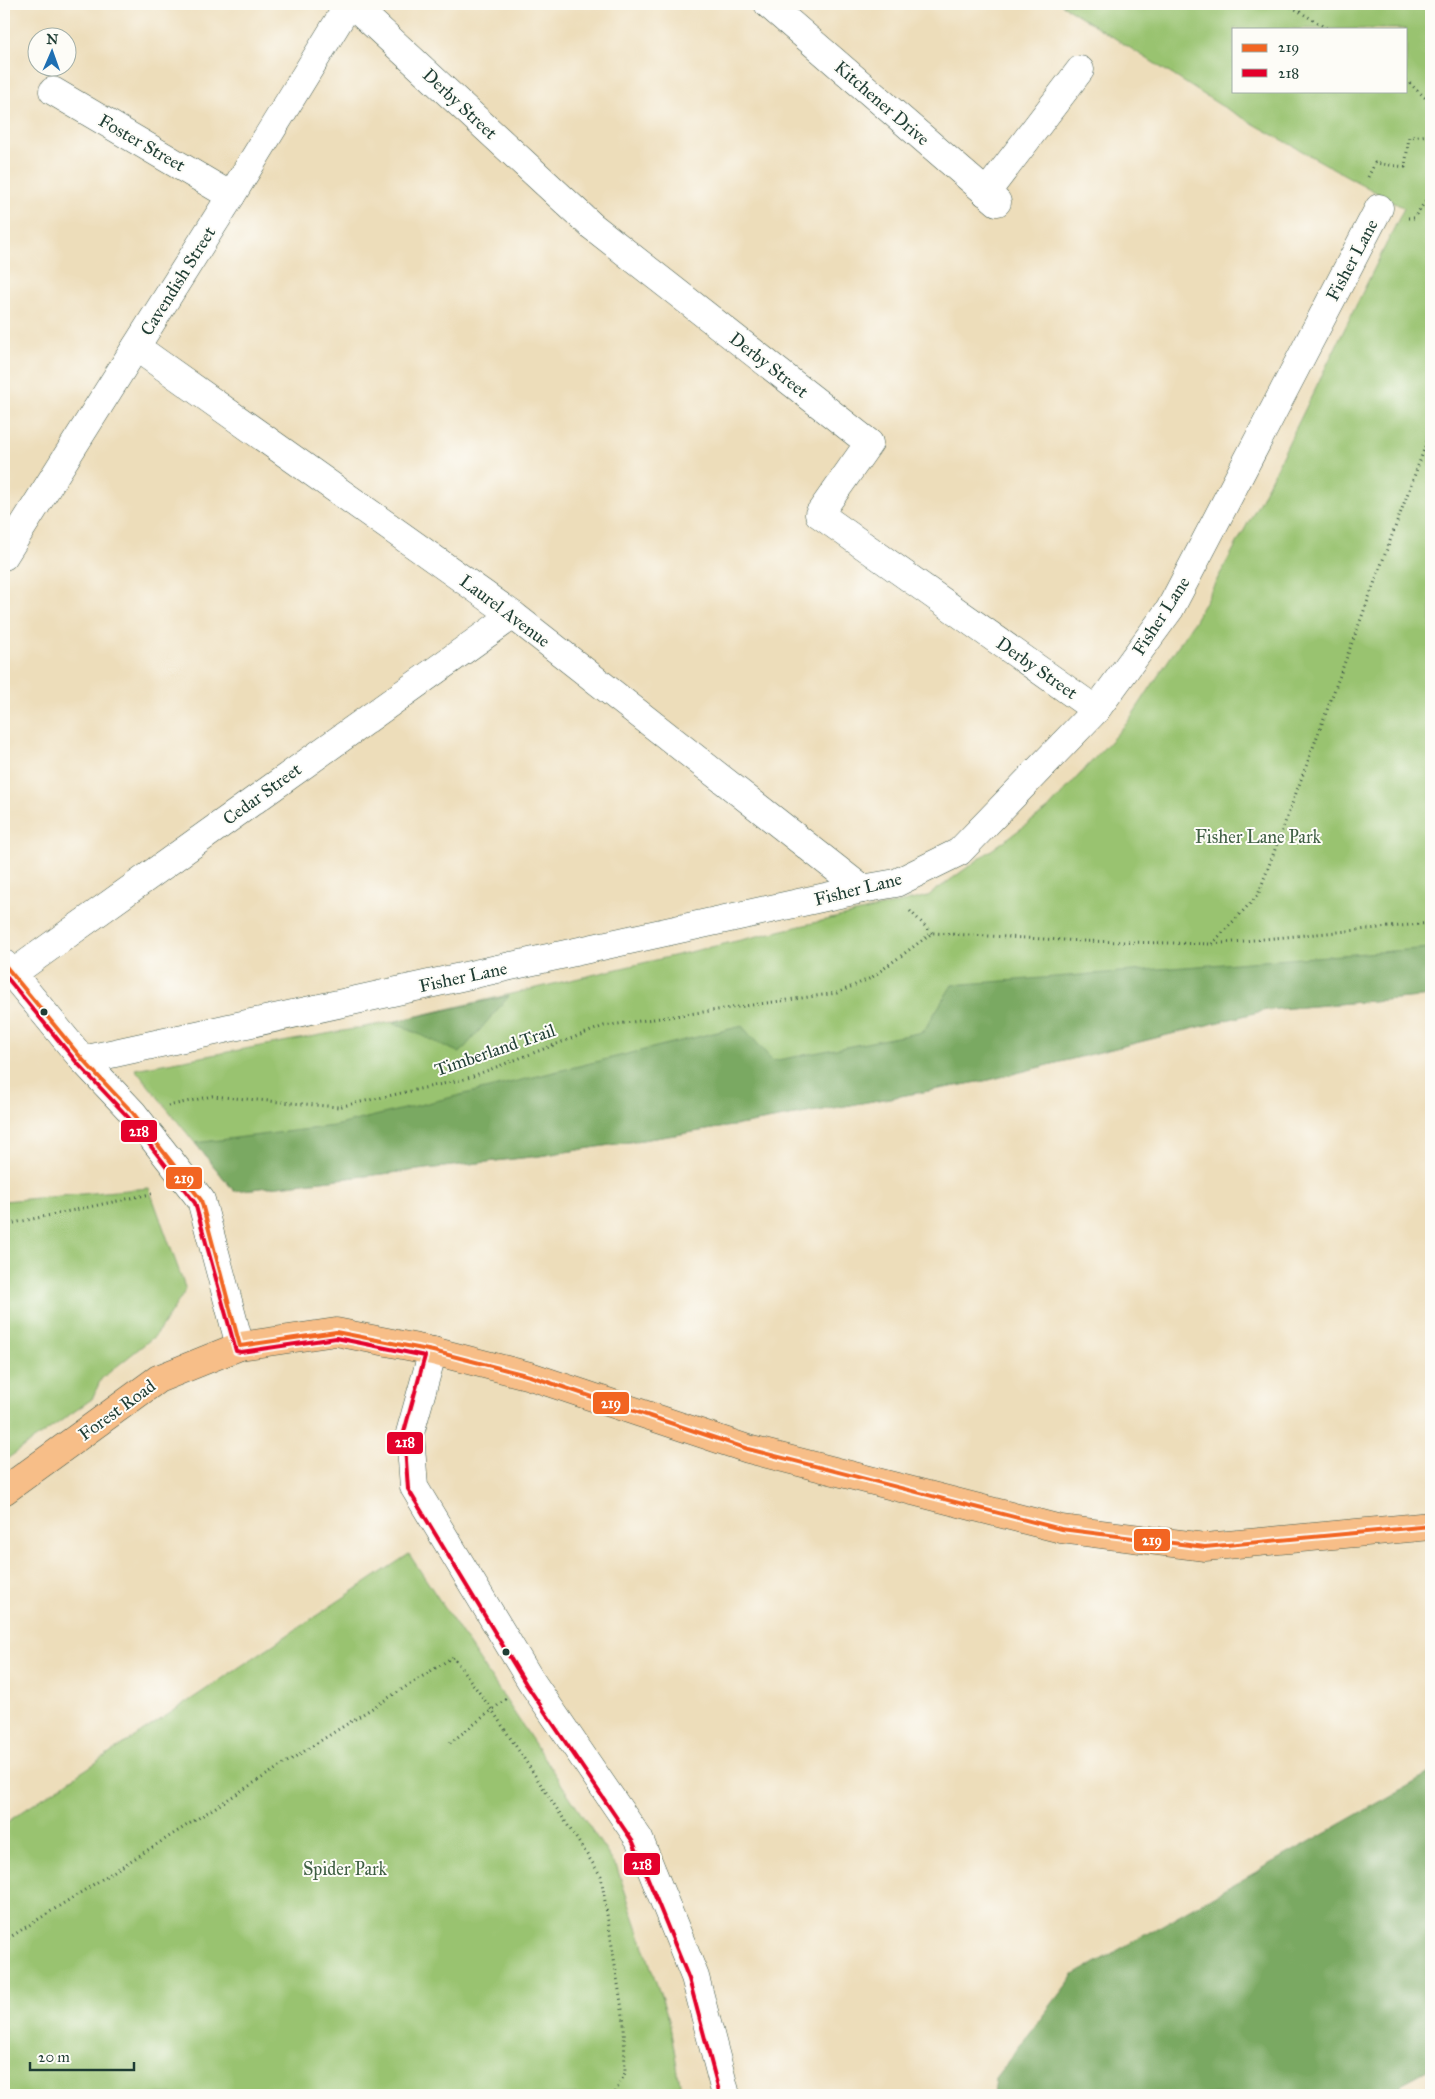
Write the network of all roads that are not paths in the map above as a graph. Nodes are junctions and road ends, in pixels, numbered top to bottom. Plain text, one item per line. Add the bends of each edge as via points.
1 (351, 4) edge
2 (768, 4) edge
3 (1080, 70) dead end
4 (53, 91) dead end
5 (231, 196) junction
6 (1379, 208) road end
7 (136, 347) junction
8 (4, 556) edge
9 (513, 615) junction
10 (1096, 710) junction
11 (862, 889) junction
12 (8, 969) edge
13 (83, 1060) junction
14 (240, 1346) junction
15 (433, 1351) junction
16 (4, 1491) edge
17 (1431, 1526) edge
18 (726, 2095) edge

1 - 5 street, Cavendish Street
1 - 10 street, Derby Street via 592,226 869,443 820,514
2 - 3 street, Kitchener Drive via 991,197
4 - 5 street, Foster Street
5 - 7 street, Cavendish Street
6 - 10 street, Fisher Lane via 1170,609
7 - 8 street, Cavendish Street
7 - 9 street, Laurel Avenue
9 - 11 street, Laurel Avenue
9 - 12 street, Cedar Street
10 - 11 street, Fisher Lane via 959,852 896,883
11 - 13 street, Fisher Lane
12 - 13 street
13 - 14 street via 133,1113 201,1200
14 - 15 main road, Forest Road via 336,1332
14 - 16 main road, Forest Road via 158,1379
15 - 17 main road, Forest Road via 530,1376 748,1449 1061,1529 1205,1547
15 - 18 street via 410,1433 414,1487 531,1681 640,1839 696,1977

